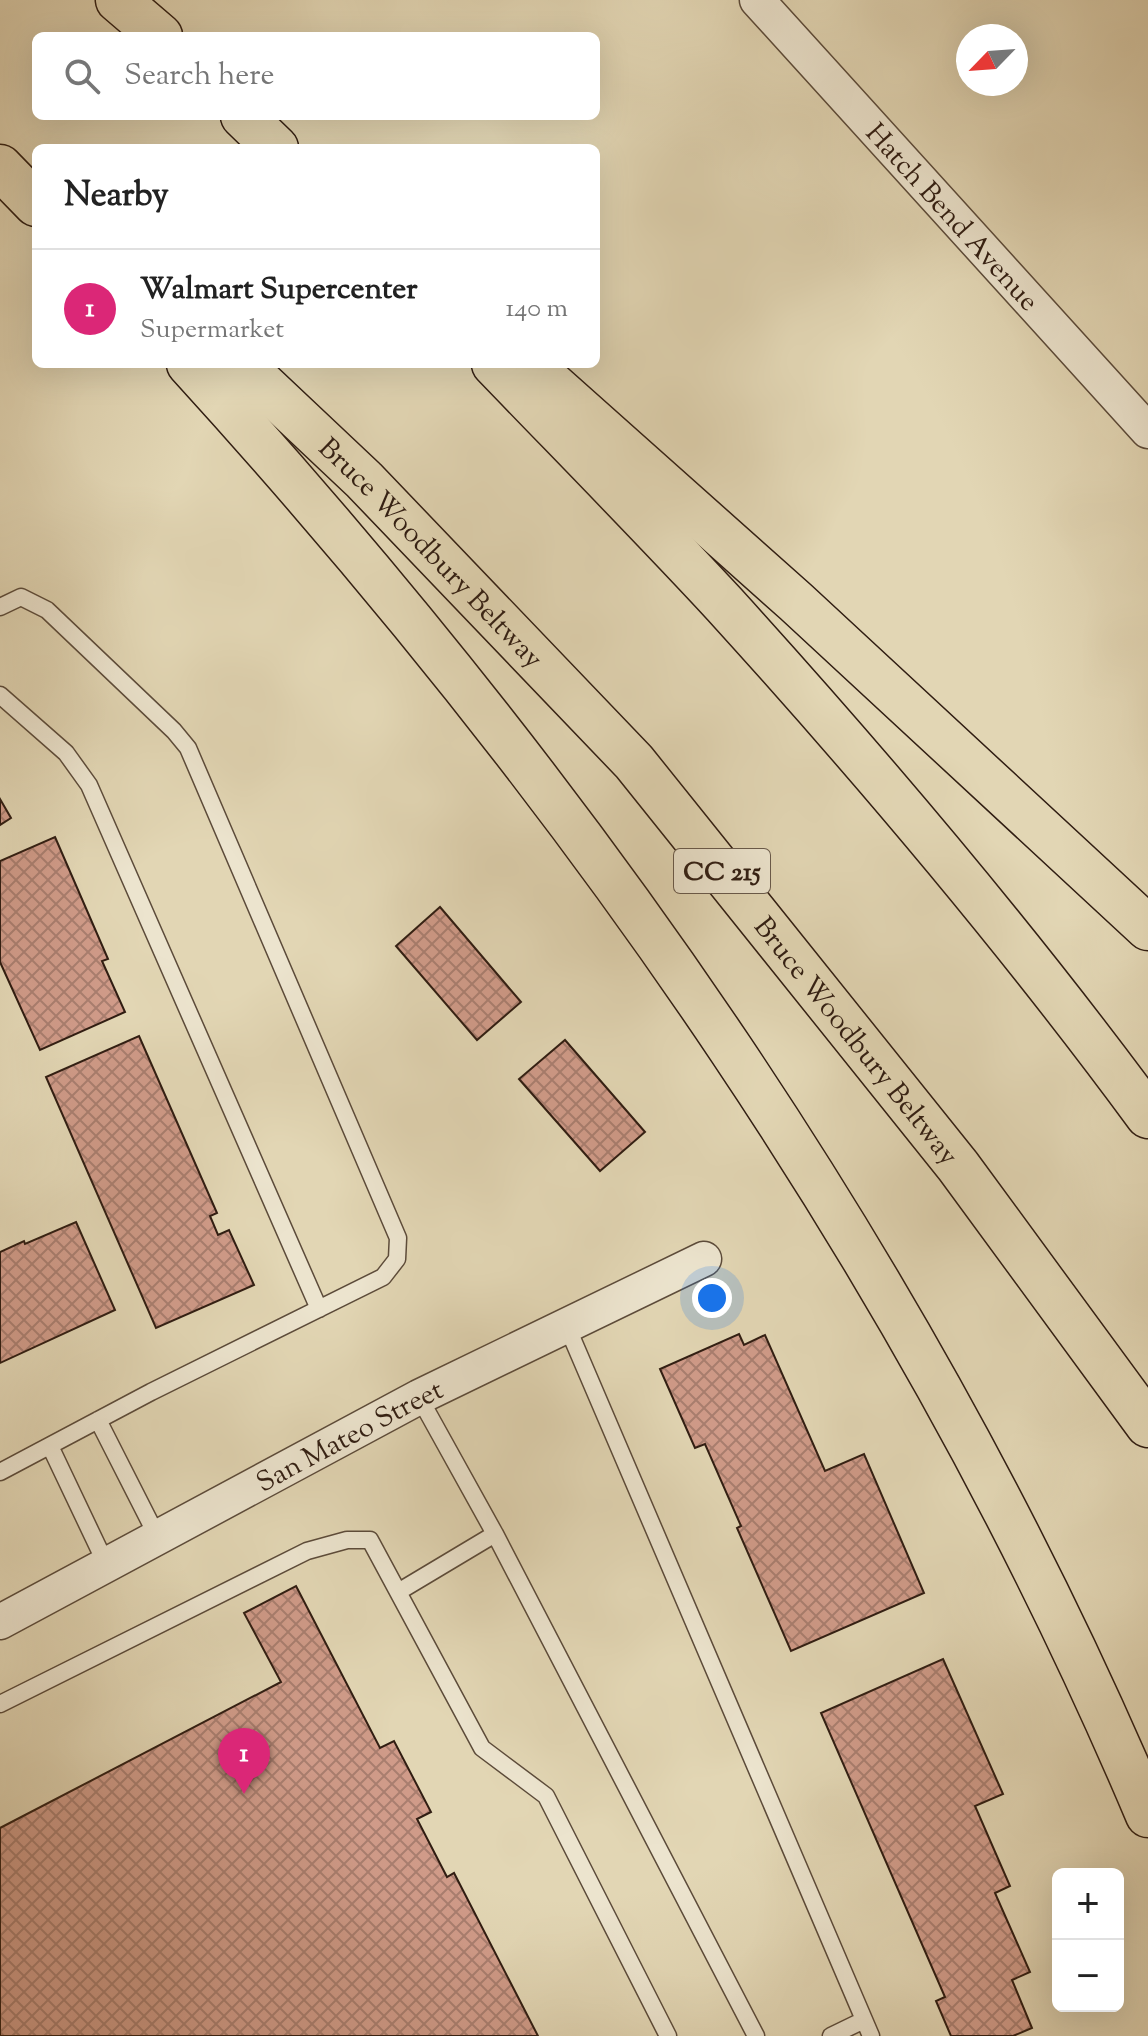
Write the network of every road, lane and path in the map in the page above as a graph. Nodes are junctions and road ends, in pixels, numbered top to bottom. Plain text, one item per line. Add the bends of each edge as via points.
1 (118, 0) edge
2 (757, 0) edge
3 (155, 32) edge
4 (247, 120) edge
5 (0, 141) edge
6 (272, 144) edge
7 (0, 167) edge
8 (32, 170) edge
9 (32, 200) edge
10 (193, 368) edge
11 (245, 368) edge
12 (498, 368) edge
13 (533, 368) edge
14 (1148, 431) edge
15 (0, 607) edge
16 (0, 695) edge
17 (1148, 928) edge
18 (1148, 1116) edge
19 (704, 1259) dead end
20 (319, 1309) junction
21 (566, 1324) junction
22 (419, 1397) junction
23 (98, 1420) junction
24 (1148, 1425) edge
25 (50, 1446) junction
26 (0, 1472) edge
27 (495, 1534) junction
28 (158, 1538) junction
29 (107, 1566) junction
30 (398, 1592) junction
31 (0, 1622) edge
32 (0, 1704) edge
33 (1148, 1815) edge
34 (868, 2028) edge
35 (668, 2036) edge
36 (756, 2036) edge
37 (831, 2036) edge

1 - 3 highway
2 - 14 street, Hatch Bend Avenue
4 - 6 highway
5 - 8 highway
7 - 9 highway
10 - 33 highway via 288,472 480,705 609,872 765,1100 857,1248 991,1487
11 - 24 highway, Bruce Woodbury Beltway / CC 215 via 364,480 634,762 958,1166
12 - 18 highway via 723,604 881,783 1064,1002
13 - 17 highway via 796,602
15 - 20 lane via 21,597 47,610 188,748 398,1238 397,1259 383,1277
16 - 20 lane via 66,753 89,785
19 - 21 street, San Mateo Street
20 - 23 lane
21 - 22 street, San Mateo Street
21 - 34 lane
22 - 27 lane
22 - 28 street, San Mateo Street
23 - 25 lane
23 - 28 lane
25 - 26 lane
25 - 29 lane
27 - 30 lane
27 - 36 lane
28 - 29 street, San Mateo Street
29 - 31 street, San Mateo Street
30 - 32 lane via 370,1540 307,1551
30 - 35 lane via 482,1748 546,1796
34 - 37 lane

